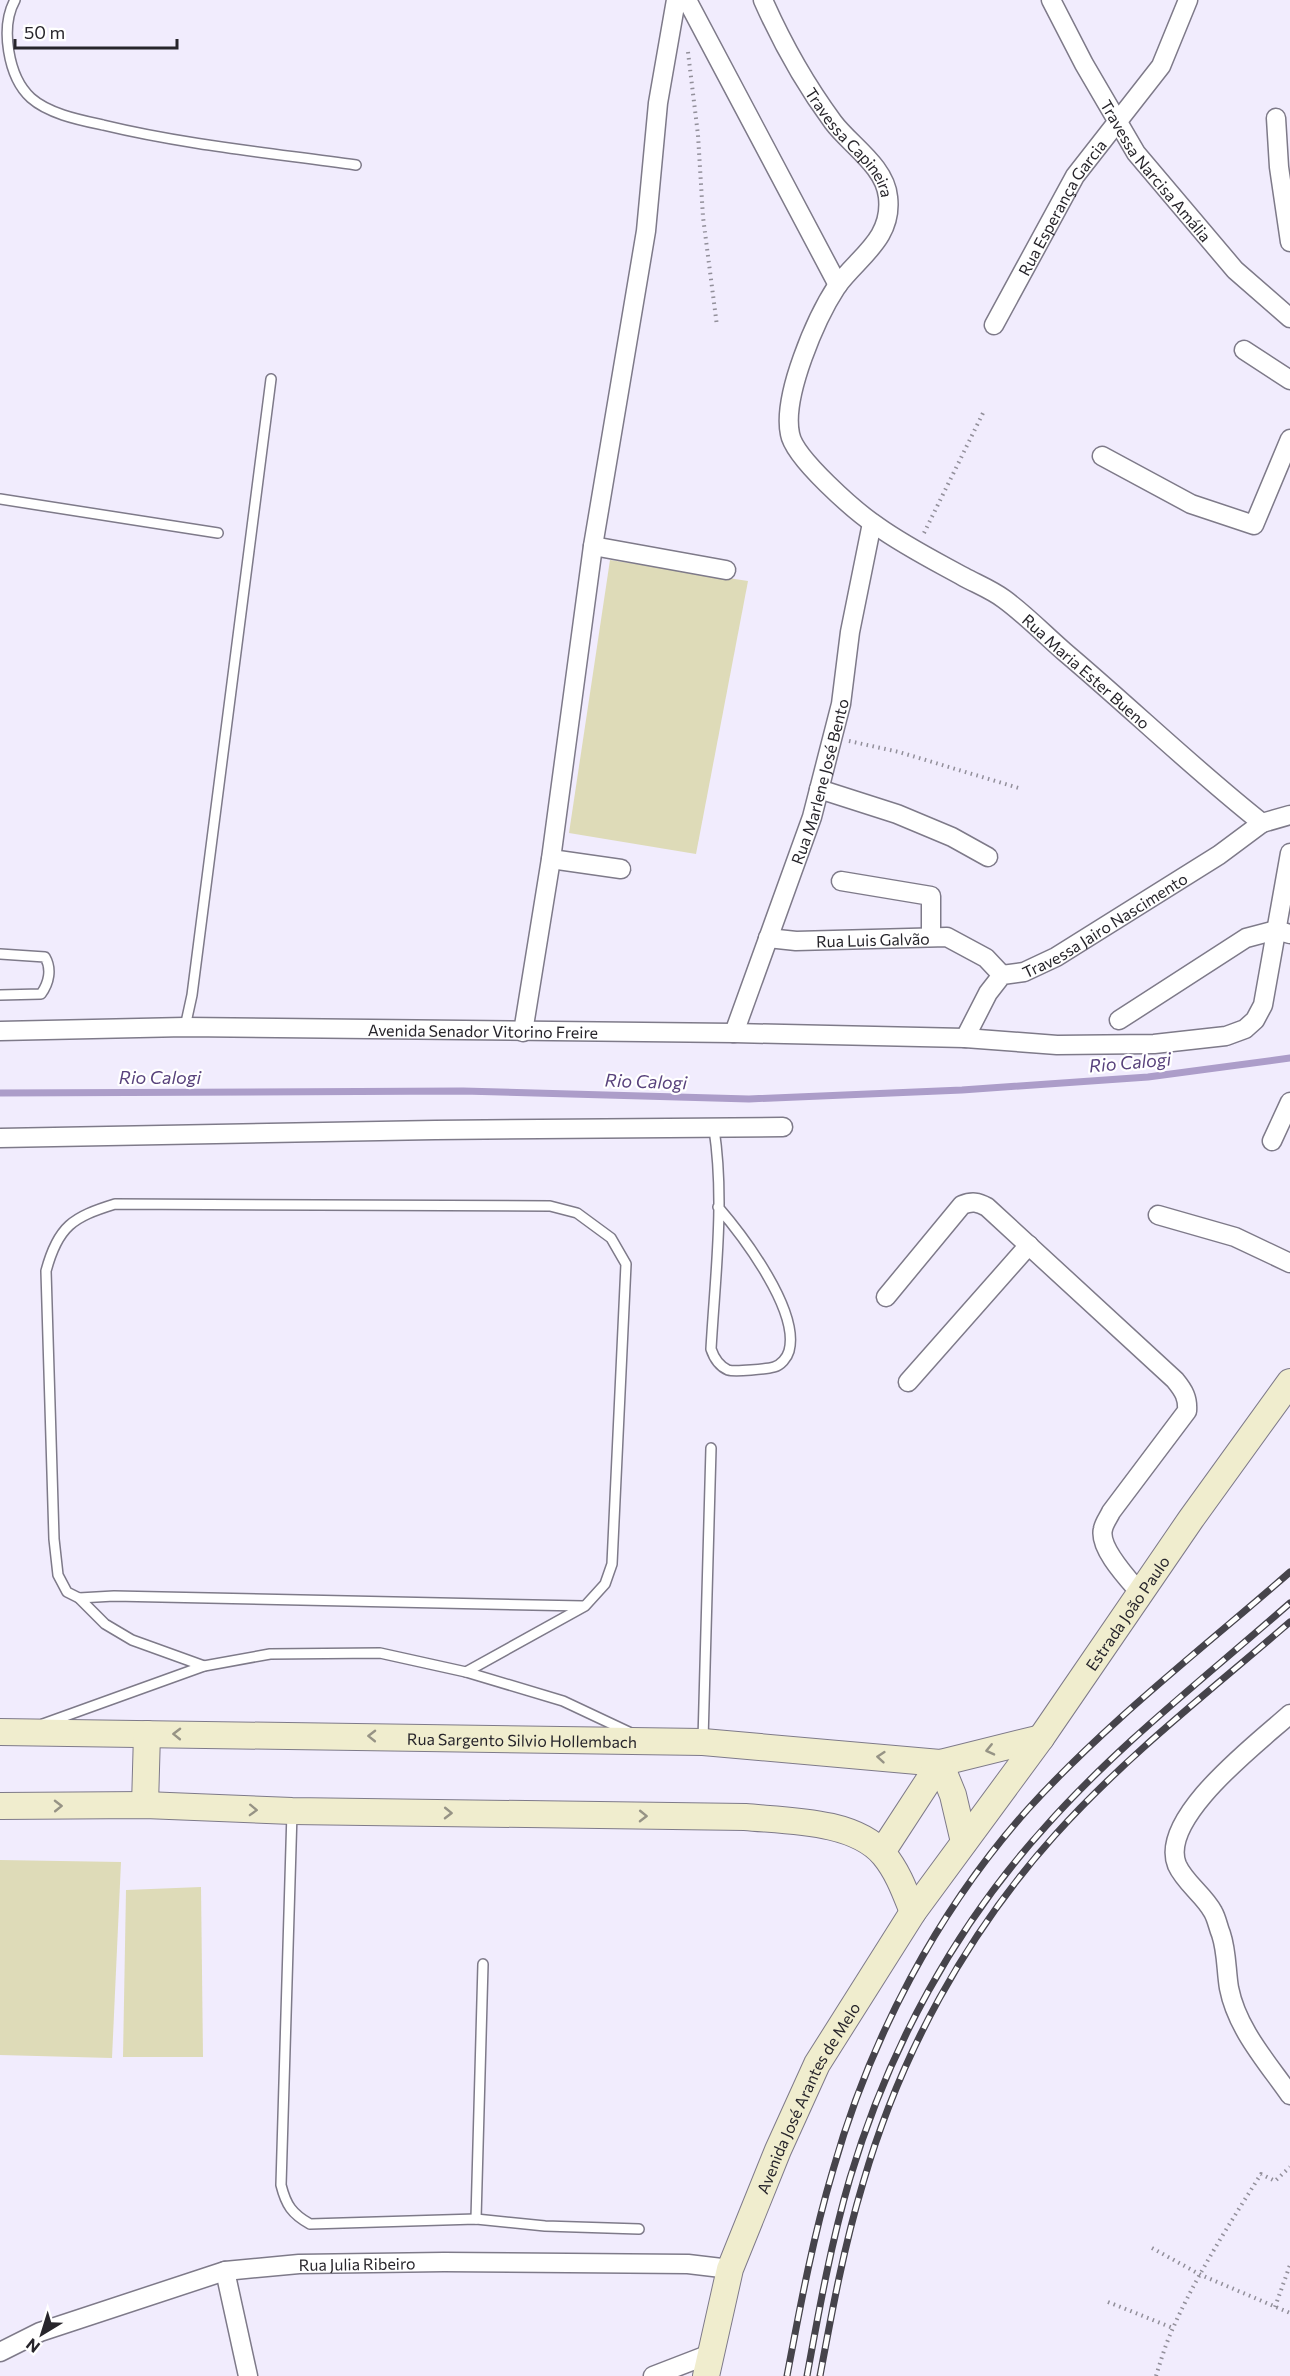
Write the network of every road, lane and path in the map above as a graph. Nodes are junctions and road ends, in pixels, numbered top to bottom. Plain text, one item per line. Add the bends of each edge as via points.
1 (15, 0) edge
2 (676, 0) edge
3 (687, 0) edge
4 (764, 0) edge
5 (1052, 0) edge
6 (1188, 0) edge
7 (687, 45) dead end
8 (1276, 118) dead end
9 (1118, 123) junction
10 (356, 165) dead end
11 (1290, 242) edge
12 (838, 285) junction
13 (1290, 318) edge
14 (994, 325) dead end
15 (717, 326) dead end
16 (1244, 350) dead end
17 (271, 379) dead end
18 (1290, 380) edge
19 (983, 413) dead end
20 (1290, 439) edge
21 (1102, 456) dead end
22 (0, 499) edge
23 (872, 523) junction
24 (218, 533) dead end
25 (593, 546) junction
26 (915, 551) junction
27 (726, 570) dead end
28 (832, 737) junction
29 (819, 789) junction
30 (1022, 789) dead end
31 (1290, 815) edge
32 (1262, 824) junction
33 (1290, 853) edge
34 (988, 857) dead end
35 (551, 859) junction
36 (621, 869) dead end
37 (842, 881) dead end
38 (1283, 932) edge
39 (930, 936) junction
40 (768, 938) junction
41 (0, 954) edge
42 (1002, 975) junction
43 (0, 995) edge
44 (1119, 1020) dead end
45 (185, 1027) junction
46 (0, 1031) edge
47 (523, 1032) junction
48 (734, 1033) junction
49 (965, 1038) junction
50 (1290, 1102) edge
51 (783, 1127) dead end
52 (714, 1129) junction
53 (0, 1138) edge
54 (1272, 1141) dead end
55 (718, 1206) junction
56 (1158, 1215) dead end
57 (1029, 1245) junction
58 (1290, 1263) edge
59 (886, 1297) dead end
60 (908, 1382) dead end
61 (1290, 1382) edge
62 (711, 1448) dead end
63 (1141, 1594) junction
64 (79, 1598) junction
65 (585, 1606) junction
66 (204, 1666) junction
67 (466, 1672) junction
68 (1290, 1714) edge
69 (9, 1732) edge
70 (147, 1734) junction
71 (1041, 1738) junction
72 (647, 1741) junction
73 (703, 1742) junction
74 (940, 1762) junction
75 (145, 1805) junction
76 (0, 1806) edge
77 (292, 1811) junction
78 (964, 1842) junction
79 (882, 1852) junction
80 (913, 1912) junction
81 (483, 1964) dead end
82 (1290, 2095) edge
83 (1290, 2167) edge
84 (476, 2219) junction
85 (639, 2229) dead end
86 (1152, 2248) dead end
87 (1290, 2265) edge
88 (730, 2269) junction
89 (225, 2271) junction
90 (1201, 2275) junction
91 (1108, 2302) dead end
92 (1275, 2307) junction
93 (1290, 2313) edge
94 (1173, 2328) junction
95 (0, 2352) edge
96 (708, 2365) edge
97 (248, 2376) edge
98 (653, 2376) edge
99 (1156, 2376) edge

1 - 10 lane via 7,27 7,46 16,75 31,98 65,116 195,143
2 - 25 street via 658,103 646,231
3 - 12 street
4 - 12 street, Travessa Capineira via 808,85 834,123 880,174 888,196 888,219 879,237
5 - 9 street, Travessa Narcisa Amália
6 - 9 street, Rua Esperança Garcia via 1161,66
7 - 15 path
8 - 11 street
9 - 13 street, Travessa Narcisa Amália via 1136,153 1235,270
9 - 14 street, Rua Esperança Garcia via 1075,176
12 - 23 street, Travessa Capineira via 811,336 793,389 790,436 823,480
16 - 18 street
17 - 45 lane
19 - 26 path
20 - 21 street via 1254,525 1191,504
22 - 24 lane
23 - 26 street, Rua Maria Ester Bueno
23 - 28 street, Rua Marlene José Bento
25 - 27 street
25 - 35 street
26 - 32 street, Rua Maria Ester Bueno via 1003,598
28 - 29 street, Rua Marlene José Bento
28 - 30 path via 899,752
29 - 34 street via 897,814
29 - 40 street, Rua Marlene José Bento
31 - 32 street
32 - 42 street, Travessa Jairo Nascimento via 1056,957 1024,972
33 - 38 street
35 - 36 street
35 - 47 street
37 - 39 street via 931,896
38 - 44 street via 1246,938
38 - 49 street, Avenida Senador Vitorino Freire via 1263,1005 1255,1020 1245,1029 1226,1036 1154,1044 1057,1045
39 - 40 street, Rua Luis Galvão via 796,941
39 - 42 street, Rua Luis Galvão via 947,937 986,958
40 - 48 street, Rua Marlene José Bento
41 - 43 lane via 45,957 50,965 47,986 41,994
42 - 49 street, Travessa Jairo Nascimento
45 - 46 street, Avenida Senador Vitorino Freire
45 - 47 street, Avenida Senador Vitorino Freire
47 - 48 street, Avenida Senador Vitorino Freire
48 - 49 street, Avenida Senador Vitorino Freire
50 - 54 street
51 - 52 street
52 - 53 street
52 - 55 lane via 719,1158
55 - 55 lane via 713,1356 730,1370 775,1367 789,1350 790,1325 761,1261
56 - 58 street via 1235,1237
57 - 59 street via 987,1207 970,1201 962,1204
57 - 60 street
57 - 63 street via 1185,1392 1187,1411 1111,1512 1102,1530 1110,1556
61 - 63 main road, Estrada João Paulo
62 - 73 lane
63 - 71 main road, Estrada João Paulo
64 - 65 lane
64 - 65 lane via 61,1584 54,1539 46,1271 52,1246 65,1229 87,1212 115,1204 550,1206 577,1213 611,1238 626,1264 612,1564 605,1584
64 - 66 lane via 105,1624 132,1640
65 - 67 lane
66 - 67 lane via 270,1654 380,1653
66 - 69 lane
67 - 72 lane via 563,1701
68 - 82 street via 1210,1786 1184,1822 1174,1853 1178,1867 1213,1912 1225,1947 1229,1989 1243,2027
69 - 70 main road, Rua Sargento Silvio Hollembach
72 -> 70 main road, Rua Sargento Silvio Hollembach
70 - 75 main road
71 -> 74 main road, Rua Sargento Silvio Hollembach
71 - 78 main road, Estrada João Paulo
72 - 73 main road, Rua Sargento Silvio Hollembach
74 -> 73 main road, Rua Sargento Silvio Hollembach
74 - 78 main road
74 - 79 main road
76 -> 75 main road
75 -> 77 main road
77 -> 79 main road via 745,1817 816,1824 857,1834
77 - 84 lane via 281,2186 284,2199 294,2215 310,2224
78 - 80 main road, Avenida José Arantes de Melo
79 - 80 main road via 903,1886
80 - 88 main road, Avenida José Arantes de Melo via 817,2064
81 - 84 lane
83 - 90 path via 1275,2181 1261,2174
84 - 85 lane
86 - 90 path
87 - 92 path
88 - 89 street, Rua Julia Ribeiro via 444,2262 299,2264
88 - 96 main road, Avenida José Arantes de Melo
89 - 95 street, Rua Julia Ribeiro via 40,2332
89 - 97 street
90 - 92 path
90 - 94 path
91 - 94 path
92 - 93 path
94 - 99 path
96 - 98 street

